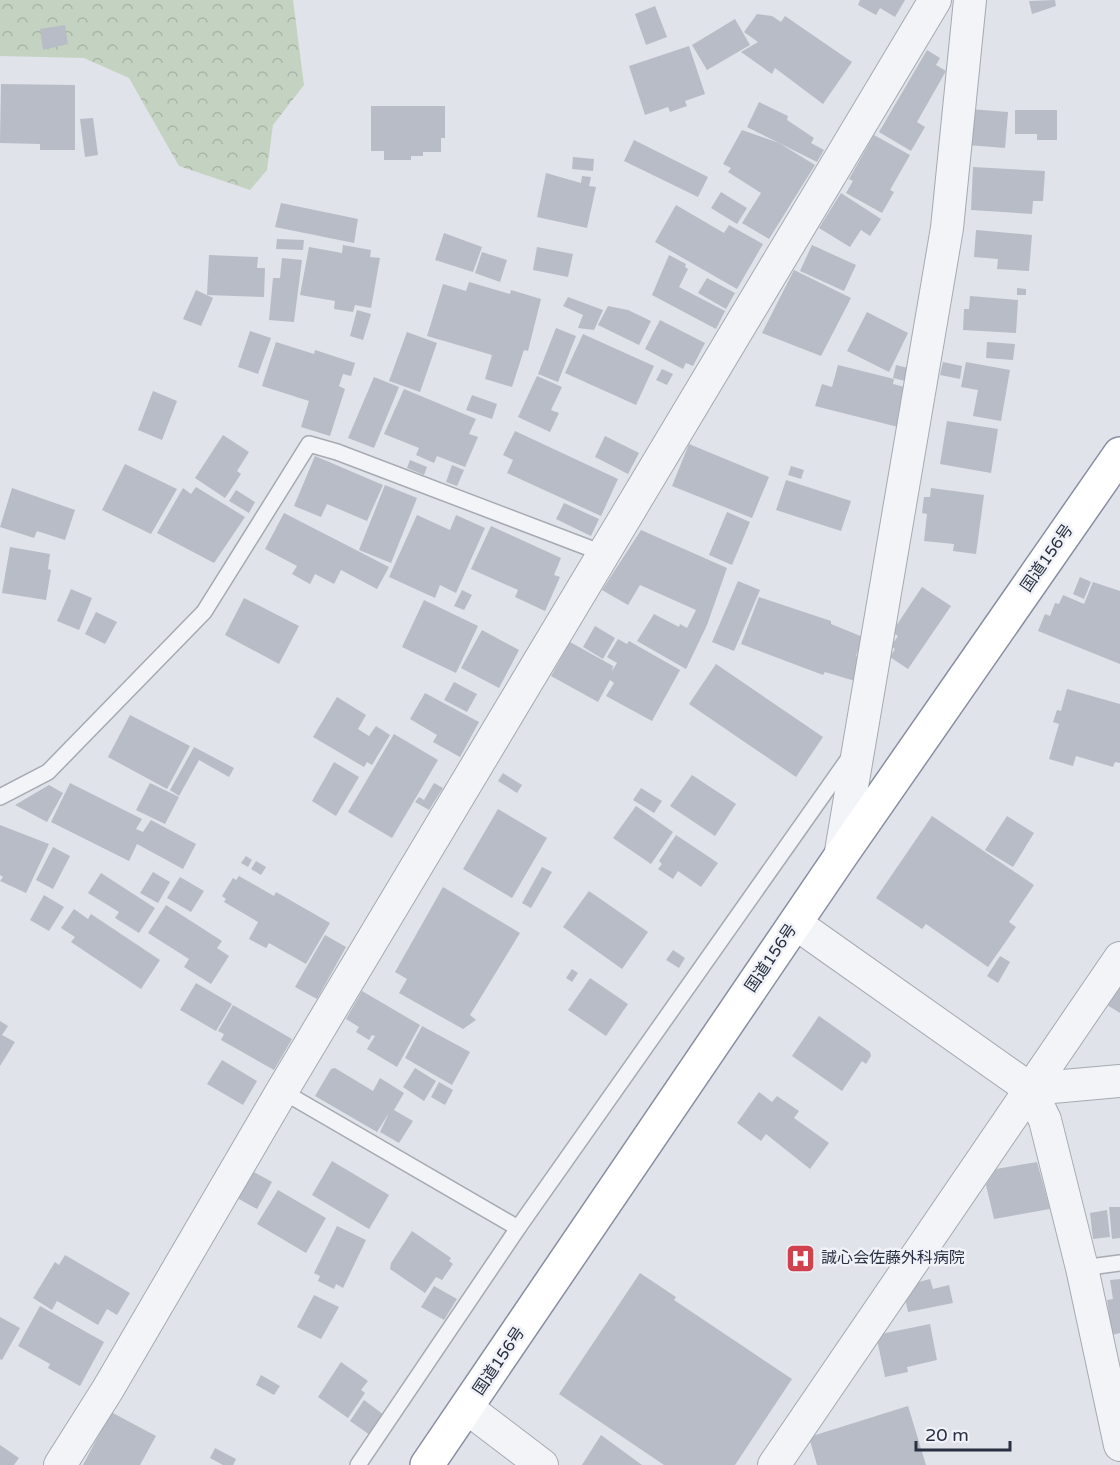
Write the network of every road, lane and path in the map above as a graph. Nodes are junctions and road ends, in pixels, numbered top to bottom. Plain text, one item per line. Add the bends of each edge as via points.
1 (935, 0) edge
2 (970, 0) edge
3 (1120, 454) edge
4 (605, 554) junction
5 (860, 742) junction
6 (0, 797) edge
7 (840, 857) junction
8 (795, 923) junction
9 (1120, 958) edge
10 (1120, 1081) edge
11 (1030, 1089) junction
12 (282, 1091) junction
13 (518, 1228) junction
14 (1120, 1263) edge
15 (1082, 1268) junction
16 (467, 1408) junction
17 (1120, 1445) edge
18 (60, 1465) edge
19 (358, 1465) edge
20 (427, 1465) edge
21 (542, 1465) edge
22 (774, 1465) edge

1 - 4 street
2 - 5 street via 947,228
3 - 7 highway, 国道156号
4 - 6 lane via 309,444 204,612 48,772
4 - 12 street
5 - 7 street
5 - 13 lane
7 - 8 highway, 国道156号
8 - 11 street
8 - 16 highway, 国道156号
9 - 11 street
10 - 11 street
11 - 15 street via 1045,1120
11 - 22 street
12 - 13 lane
12 - 18 street
13 - 19 lane
14 - 15 lane
15 - 17 street
16 - 20 highway, 国道156号
16 - 21 street

